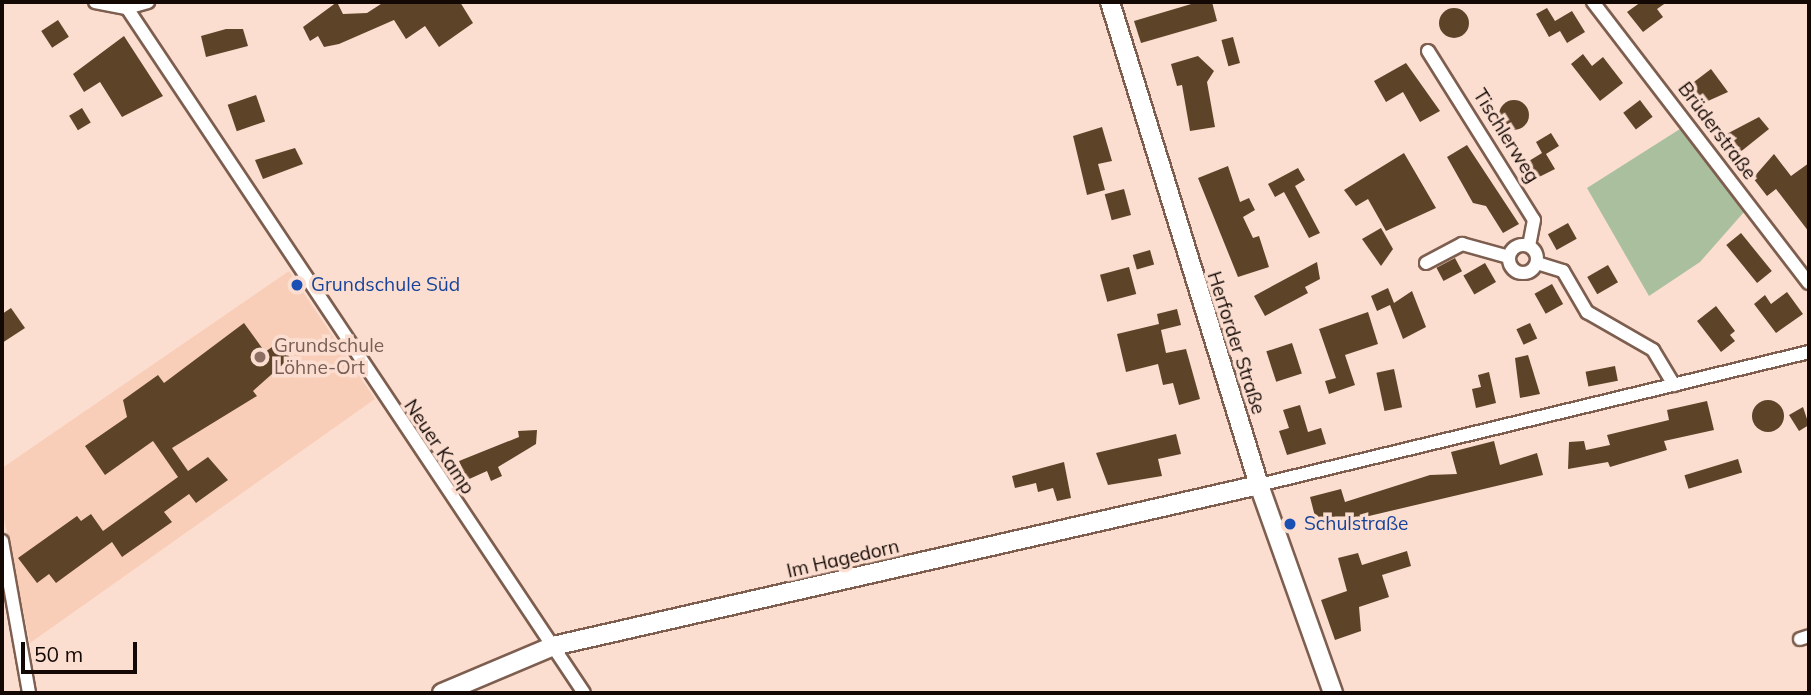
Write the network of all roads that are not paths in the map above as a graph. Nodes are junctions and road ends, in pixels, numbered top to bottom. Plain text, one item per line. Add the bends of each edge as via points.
1 (95, 2) edge
2 (148, 2) edge
3 (1110, 2) edge
4 (1593, 2) edge
5 (127, 8) junction
6 (1428, 51) dead end
7 (1528, 246) junction
8 (1509, 257) junction
9 (1426, 263) dead end
10 (1537, 263) junction
11 (1809, 283) edge
12 (1809, 352) edge
13 (1674, 385) junction
14 (1259, 485) junction
15 (2, 541) edge
16 (553, 646) junction
17 (29, 693) edge
18 (442, 693) edge
19 (584, 693) edge
20 (1333, 693) edge

1 - 5 street
2 - 5 street
3 - 14 street, Herforder Straße
4 - 11 street, Brüderstraße
5 - 16 street, Neuer Kamp
6 - 7 street, Tischlerweg via 1534,220
7 - 8 street via 1516,247
7 - 10 street
8 - 9 street via 1462,244
8 - 10 street via 1517,272 1530,272
10 - 13 street via 1563,271 1587,312 1653,350
12 - 13 street
13 - 14 street
14 - 16 street, Im Hagedorn
14 - 20 street, Herforder Straße
15 - 17 street
16 - 18 street, Im Hagedorn
16 - 19 street, Neuer Kamp

